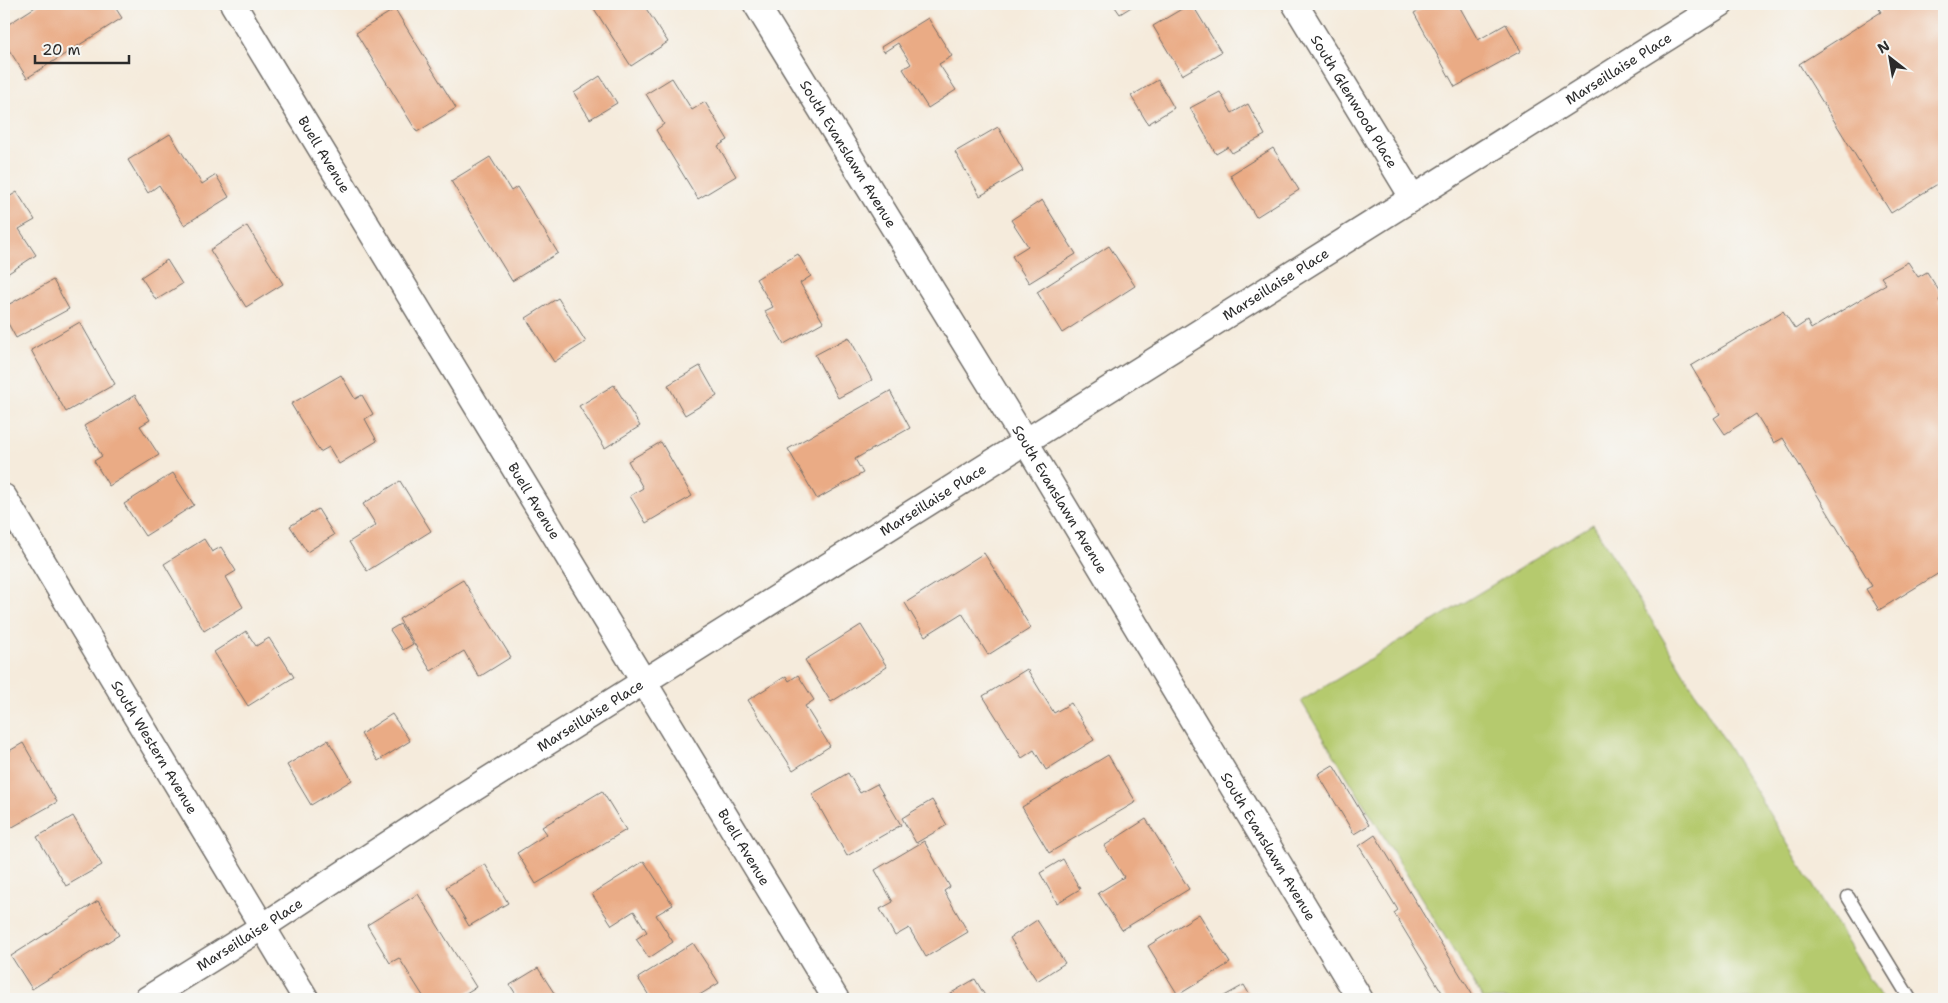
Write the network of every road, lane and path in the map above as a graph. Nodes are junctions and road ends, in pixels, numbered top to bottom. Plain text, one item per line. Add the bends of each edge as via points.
1 (234, 4) edge
2 (756, 4) edge
3 (1295, 4) edge
4 (1721, 4) edge
5 (1413, 198) junction
6 (1025, 441) junction
7 (4, 497) edge
8 (645, 682) junction
9 (1848, 897) dead end
10 (262, 927) junction
11 (147, 999) edge
12 (306, 999) edge
13 (836, 999) edge
14 (1360, 999) edge
15 (1910, 999) edge

1 - 8 street, Buell Avenue
2 - 6 street, South Evanslawn Avenue
3 - 5 street, South Glenwood Place
4 - 5 street, Marseillaise Place
5 - 6 street, Marseillaise Place
6 - 8 street, Marseillaise Place
6 - 14 street, South Evanslawn Avenue
7 - 10 street, South Western Avenue
8 - 10 street, Marseillaise Place via 443,808
8 - 13 street, Buell Avenue
9 - 15 lane
10 - 11 street, Marseillaise Place
10 - 12 street, South Western Avenue

